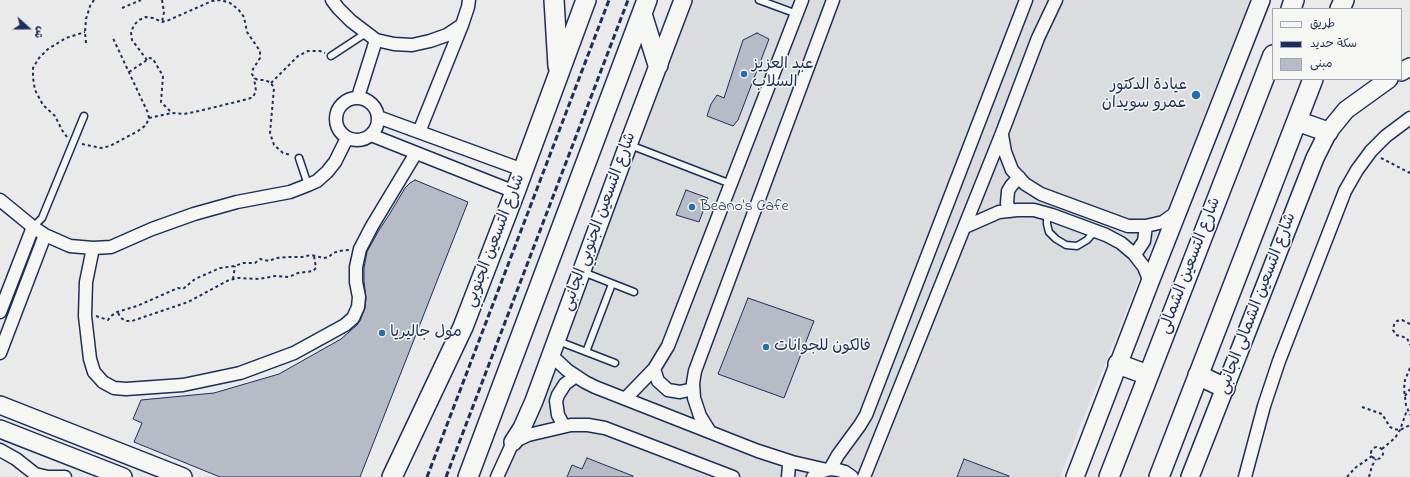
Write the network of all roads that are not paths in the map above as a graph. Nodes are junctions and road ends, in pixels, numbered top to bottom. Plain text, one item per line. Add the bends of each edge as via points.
1 (332, 0) edge
2 (469, 0) edge
3 (554, 0) edge
4 (586, 0) edge
5 (684, 0) edge
6 (759, 0) edge
7 (802, 0) edge
8 (833, 0) edge
9 (1026, 0) edge
10 (1056, 0) edge
11 (1261, 0) edge
12 (644, 7) edge
13 (797, 14) junction
14 (462, 25) junction
15 (366, 33) junction
16 (376, 40) junction
17 (331, 56) road end
18 (1272, 58) edge
19 (658, 65) junction
20 (559, 73) junction
21 (1313, 80) edge
22 (1388, 80) edge
23 (358, 98) junction
24 (84, 116) dead end
25 (378, 116) junction
26 (1410, 118) edge
27 (1297, 121) junction
28 (419, 132) junction
29 (1328, 132) junction
30 (1002, 133) junction
31 (371, 135) junction
32 (346, 138) junction
33 (451, 144) junction
34 (628, 145) junction
35 (416, 154) junction
36 (299, 158) road end
37 (444, 164) junction
38 (523, 170) junction
39 (1019, 177) junction
40 (731, 184) junction
41 (308, 185) junction
42 (515, 192) junction
43 (0, 200) edge
44 (1010, 211) junction
45 (1177, 212) junction
46 (1046, 214) junction
47 (42, 218) junction
48 (1146, 226) junction
49 (964, 227) junction
50 (33, 228) junction
51 (1095, 231) junction
52 (45, 235) junction
53 (93, 248) junction
54 (1134, 254) junction
55 (581, 272) junction
56 (1150, 282) junction
57 (612, 284) junction
58 (634, 292) dead end
59 (0, 312) edge
60 (554, 347) junction
61 (586, 352) junction
62 (0, 354) edge
63 (615, 363) dead end
64 (1118, 364) junction
65 (654, 369) junction
66 (1148, 375) junction
67 (576, 376) junction
68 (1198, 376) junction
69 (1225, 388) junction
70 (693, 389) junction
71 (626, 398) junction
72 (0, 405) edge
73 (564, 426) junction
74 (0, 429) edge
75 (710, 432) junction
76 (513, 442) junction
77 (0, 450) edge
78 (788, 461) junction
79 (828, 470) junction
80 (28, 474) edge
81 (116, 476) edge
82 (46, 477) edge
83 (65, 477) edge
84 (183, 477) edge
85 (392, 477) edge
86 (468, 477) edge
87 (497, 477) edge
88 (733, 477) edge
89 (788, 477) edge
90 (812, 477) edge
91 (852, 477) edge
92 (864, 477) edge
93 (1075, 477) edge
94 (1108, 477) edge
95 (1159, 477) edge
96 (1190, 477) edge
97 (1245, 477) edge

1 - 15 street
2 - 14 street
3 - 20 main road
4 - 20 main road, شارع التسعين الجنوبي
5 - 19 street, شارع التسعين الجنوبي الجانبى
6 - 13 lane
7 - 13 street
8 - 70 street via 697,365
9 - 79 street via 866,415
10 - 30 street via 1038,38
11 - 45 street
12 - 19 main road
12 - 86 main road
13 - 40 street
14 - 16 street via 447,35 418,44 394,44
14 - 28 street
15 - 16 street
15 - 17 lane
16 - 23 street
18 - 66 main road, شارع التسعين الشمالى
19 - 34 street, شارع التسعين الجنوبي الجانبى
20 - 38 main road, شارع التسعين الجنوبي
21 - 27 main road
22 - 29 street, شارع التسعين الشمالى الجانبى via 1346,110
23 - 25 street via 364,98 374,105
23 - 32 street via 344,102 336,113 337,127
24 - 47 lane
25 - 28 street
25 - 31 street via 378,123
26 - 97 street via 1371,151 1345,191 1272,384
27 - 29 main road
27 - 68 main road
28 - 33 street
29 - 69 street, شارع التسعين الشمالى الجانبى via 1315,158
30 - 39 street via 1005,152 1012,170
30 - 49 street
31 - 32 street via 359,140
31 - 35 street
32 - 41 street via 335,162 327,172
33 - 37 street
33 - 38 street
34 - 40 lane
34 - 55 street, شارع التسعين الجنوبي الجانبى
35 - 37 street
35 - 53 street via 360,249 356,267 359,297 354,318 294,353 240,373 183,385 126,389 114,388 103,382 94,372 90,359 85,316 86,282
36 - 41 lane
37 - 42 street
38 - 42 main road, شارع التسعين الجنوبي
39 - 44 street via 1008,191 1007,203
39 - 48 street via 1040,194 1057,201 1128,226
40 - 65 street via 668,346
41 - 53 street via 290,192 237,202 194,214 111,247
42 - 85 main road, شارع التسعين الجنوبي via 463,327
43 - 50 street
44 - 46 street via 1034,210
44 - 49 street via 999,212
45 - 48 street via 1163,222
45 - 56 street
46 - 51 street
46 - 51 lane via 1049,232 1066,244 1077,246
47 - 50 lane
47 - 52 lane
48 - 54 street via 1144,241
49 - 92 street
50 - 52 street
50 - 59 street
51 - 54 street via 1121,243
52 - 53 street via 70,246
52 - 62 street
54 - 56 street via 1144,267
55 - 57 lane
55 - 60 street, شارع التسعين الجنوبي الجانبى
56 - 64 street
57 - 58 lane
57 - 61 lane
60 - 61 lane
60 - 67 street via 559,363
60 - 76 street, شارع التسعين الجنوبي الجانبى via 534,401
61 - 63 lane
64 - 66 main road
64 - 93 street
65 - 70 street via 658,381 668,390 680,392
65 - 71 street
66 - 94 main road, شارع التسعين الشمالى
67 - 71 street via 595,387
67 - 73 street via 565,384 556,401 558,414
68 - 69 main road
68 - 95 main road
69 - 96 street, شارع التسعين الشمالى الجانبى
70 - 75 street via 696,407
71 - 75 street
72 - 84 street
73 - 76 street via 528,435
73 - 88 street via 588,425 605,428
74 - 81 street
75 - 78 street
76 - 87 street
77 - 80 street via 19,461
78 - 79 street
78 - 89 street
79 - 90 street
79 - 91 street via 845,472
80 - 82 street
82 - 83 street

